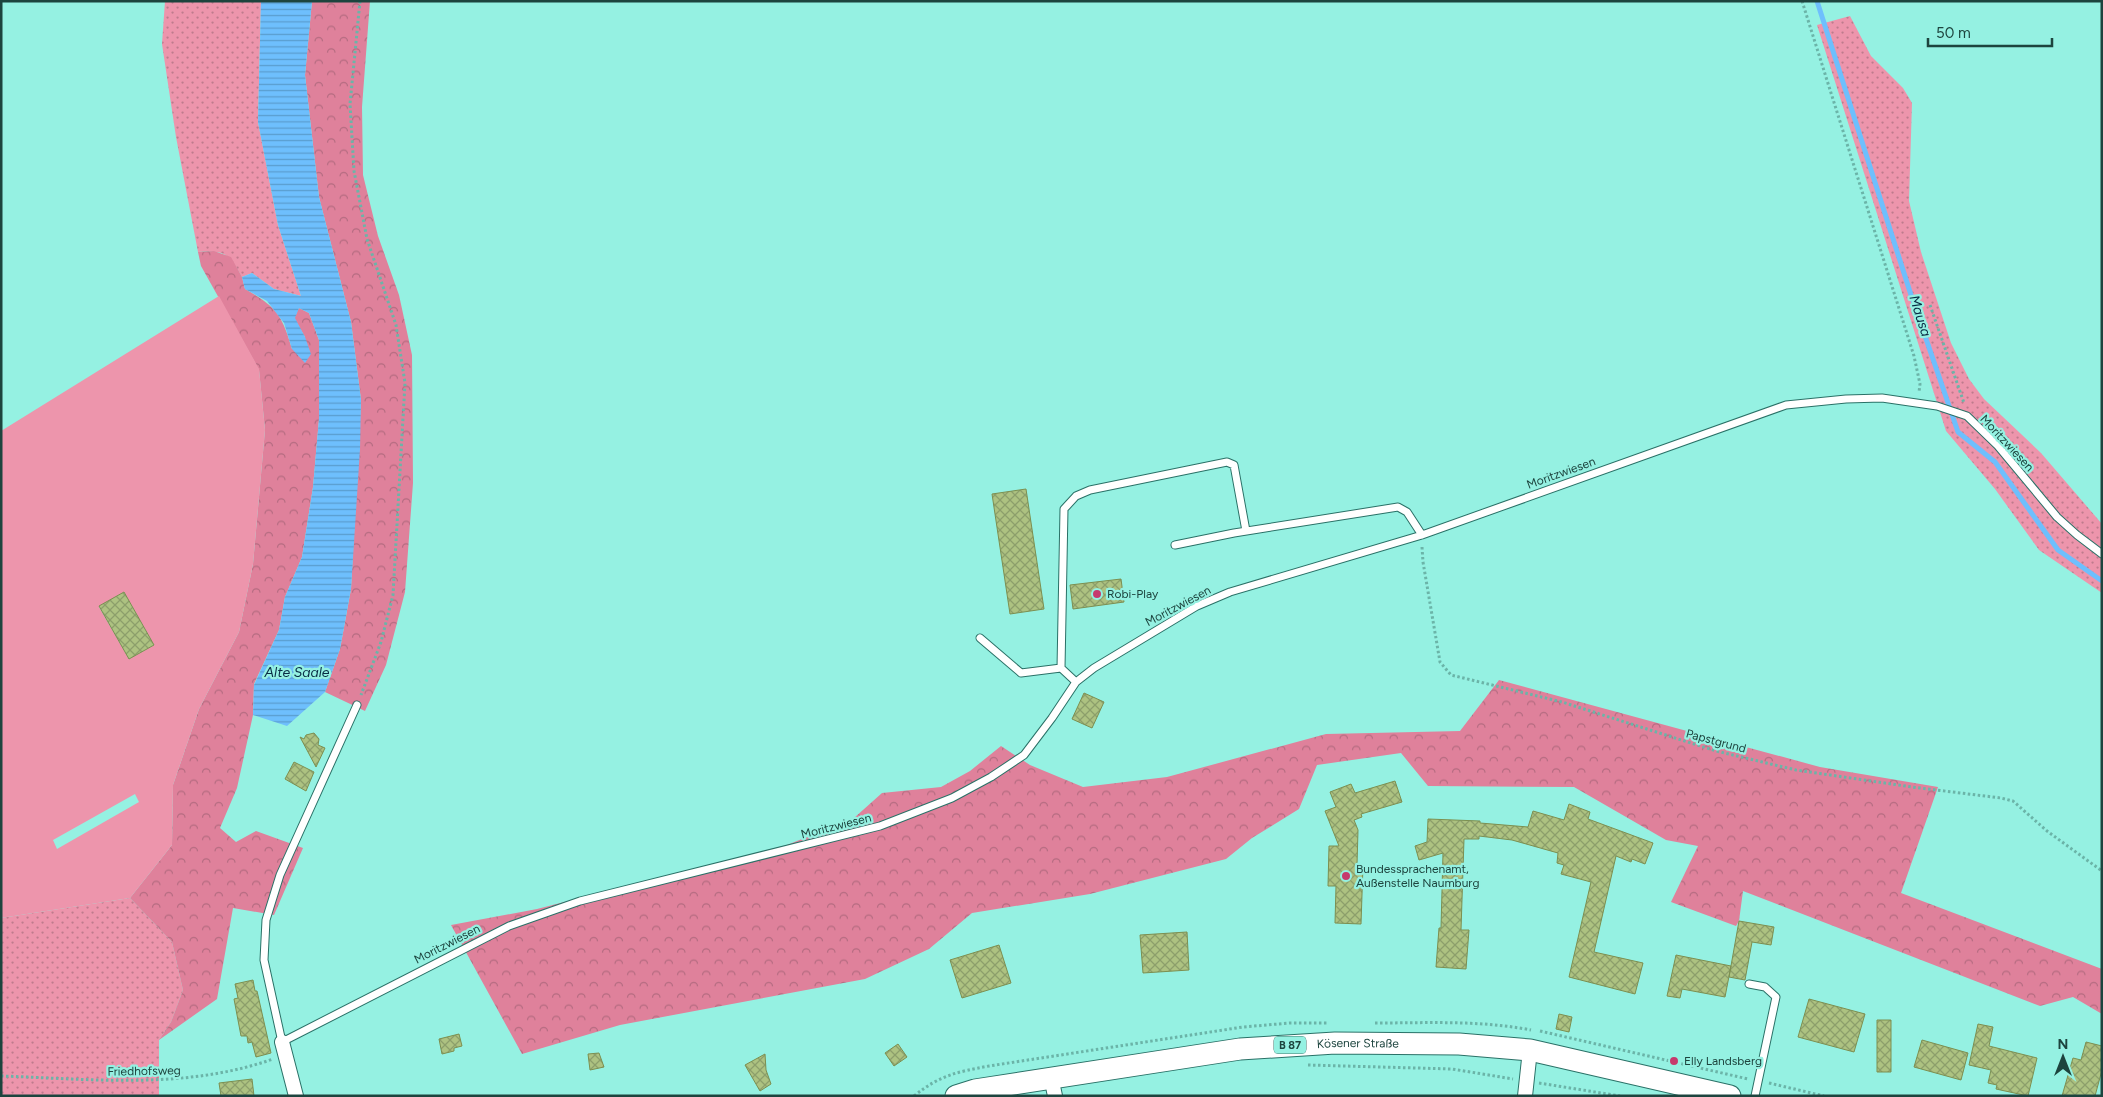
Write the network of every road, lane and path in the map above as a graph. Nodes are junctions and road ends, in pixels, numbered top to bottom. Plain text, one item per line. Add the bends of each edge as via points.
1 (360, 1) edge
2 (1802, 1) edge
3 (1930, 305) dead end
4 (1917, 403) junction
5 (1967, 416) junction
6 (1246, 531) junction
7 (1422, 535) junction
8 (1175, 545) dead end
9 (2102, 554) edge
10 (980, 638) dead end
11 (1061, 668) junction
12 (1076, 682) junction
13 (358, 705) joint
14 (2102, 871) edge
15 (1748, 984) dead end
16 (282, 1042) junction
17 (1530, 1050) junction
18 (286, 1057) junction
19 (1298, 1065) dead end
20 (1, 1076) edge
21 (1527, 1081) junction
22 (1053, 1087) edge
23 (296, 1096) edge
24 (956, 1096) edge
25 (1525, 1096) edge
26 (1620, 1096) edge
27 (1730, 1096) edge
28 (1755, 1096) edge

1 - 13 path via 350,104 354,170 367,239 396,325 405,383 393,595 381,642
2 - 4 path via 1914,356 1920,384
3 - 5 path
4 - 5 lane, Moritzwiesen
4 - 7 lane, Moritzwiesen via 1882,398 1786,405
5 - 9 lane, Moritzwiesen via 1998,446 2057,517
6 - 7 lane via 1398,507 1407,512
6 - 8 lane
6 - 11 lane via 1234,466 1227,462 1090,490 1076,496 1064,509
7 - 12 lane, Moritzwiesen via 1230,592 1197,606
7 - 14 path, Papstgrund via 1423,562 1440,662 1452,675 1562,702 1716,751 1796,770 2007,799
10 - 11 lane via 1021,673
11 - 12 lane
12 - 16 lane, Moritzwiesen via 1024,755 952,798 880,826 546,912 509,926
13 - 16 lane via 280,875 266,920 264,960
15 - 28 lane via 1765,987 1776,996
16 - 18 street
17 - 21 street
17 - 22 main road, Kösener Straße / B 87 via 1460,1044 1280,1046 1211,1053
17 - 27 main road, Kösener Straße / B 87
18 - 20 path, Friedhofsweg via 185,1079 98,1081
18 - 23 street
19 - 21 path via 1452,1069
21 - 25 street
21 - 26 path
22 - 24 main road, Kösener Straße / B 87 via 975,1090

